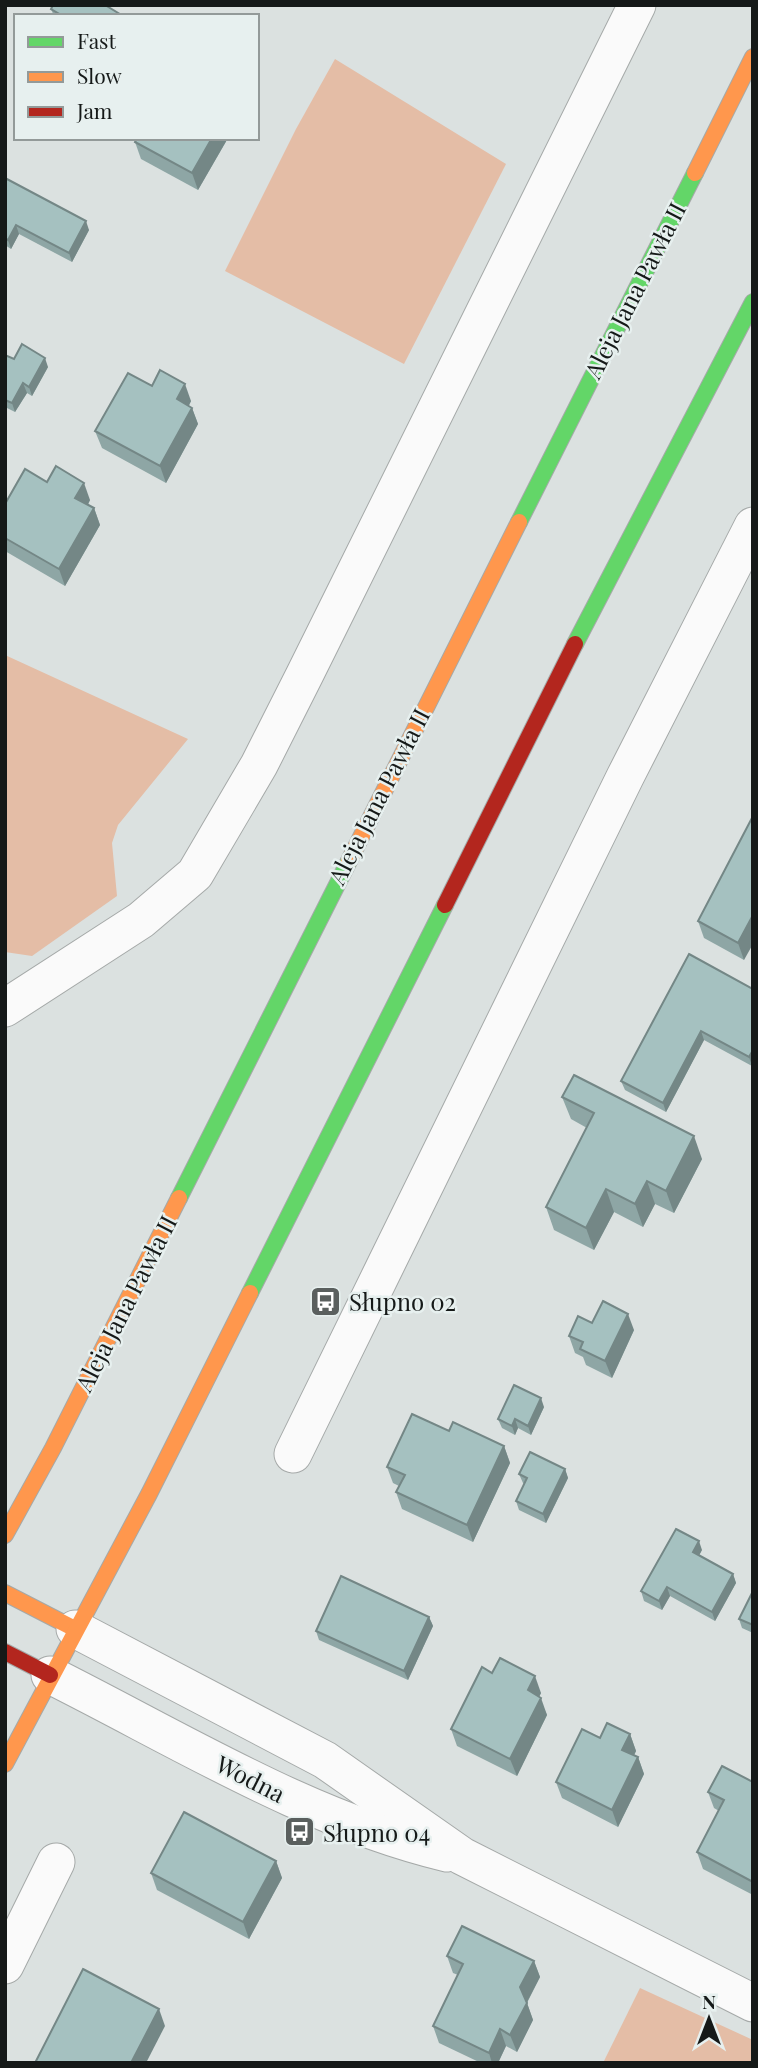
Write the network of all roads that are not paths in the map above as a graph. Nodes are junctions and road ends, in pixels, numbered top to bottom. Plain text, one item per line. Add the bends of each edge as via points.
1 (638, 5) edge
2 (753, 57) edge
3 (753, 302) edge
4 (753, 526) edge
5 (5, 1008) edge
6 (293, 1454) dead end
7 (5, 1535) edge
8 (5, 1592) edge
9 (75, 1629) junction
10 (5, 1652) edge
11 (50, 1675) junction
12 (5, 1764) edge
13 (462, 1856) junction
14 (56, 1862) dead end
15 (5, 1965) edge
16 (753, 2003) edge

1 - 5 street via 294,697 195,874 141,920
2 - 7 main road, Aleja Jana Pawła II via 53,1448
3 - 9 main road via 588,619 149,1494
4 - 6 street
8 - 9 main road
9 - 11 main road
9 - 13 street, Wodna via 325,1760
10 - 11 main road
11 - 12 main road
11 - 13 street, Wodna via 310,1808 389,1839
13 - 16 street, Wodna
14 - 15 street

